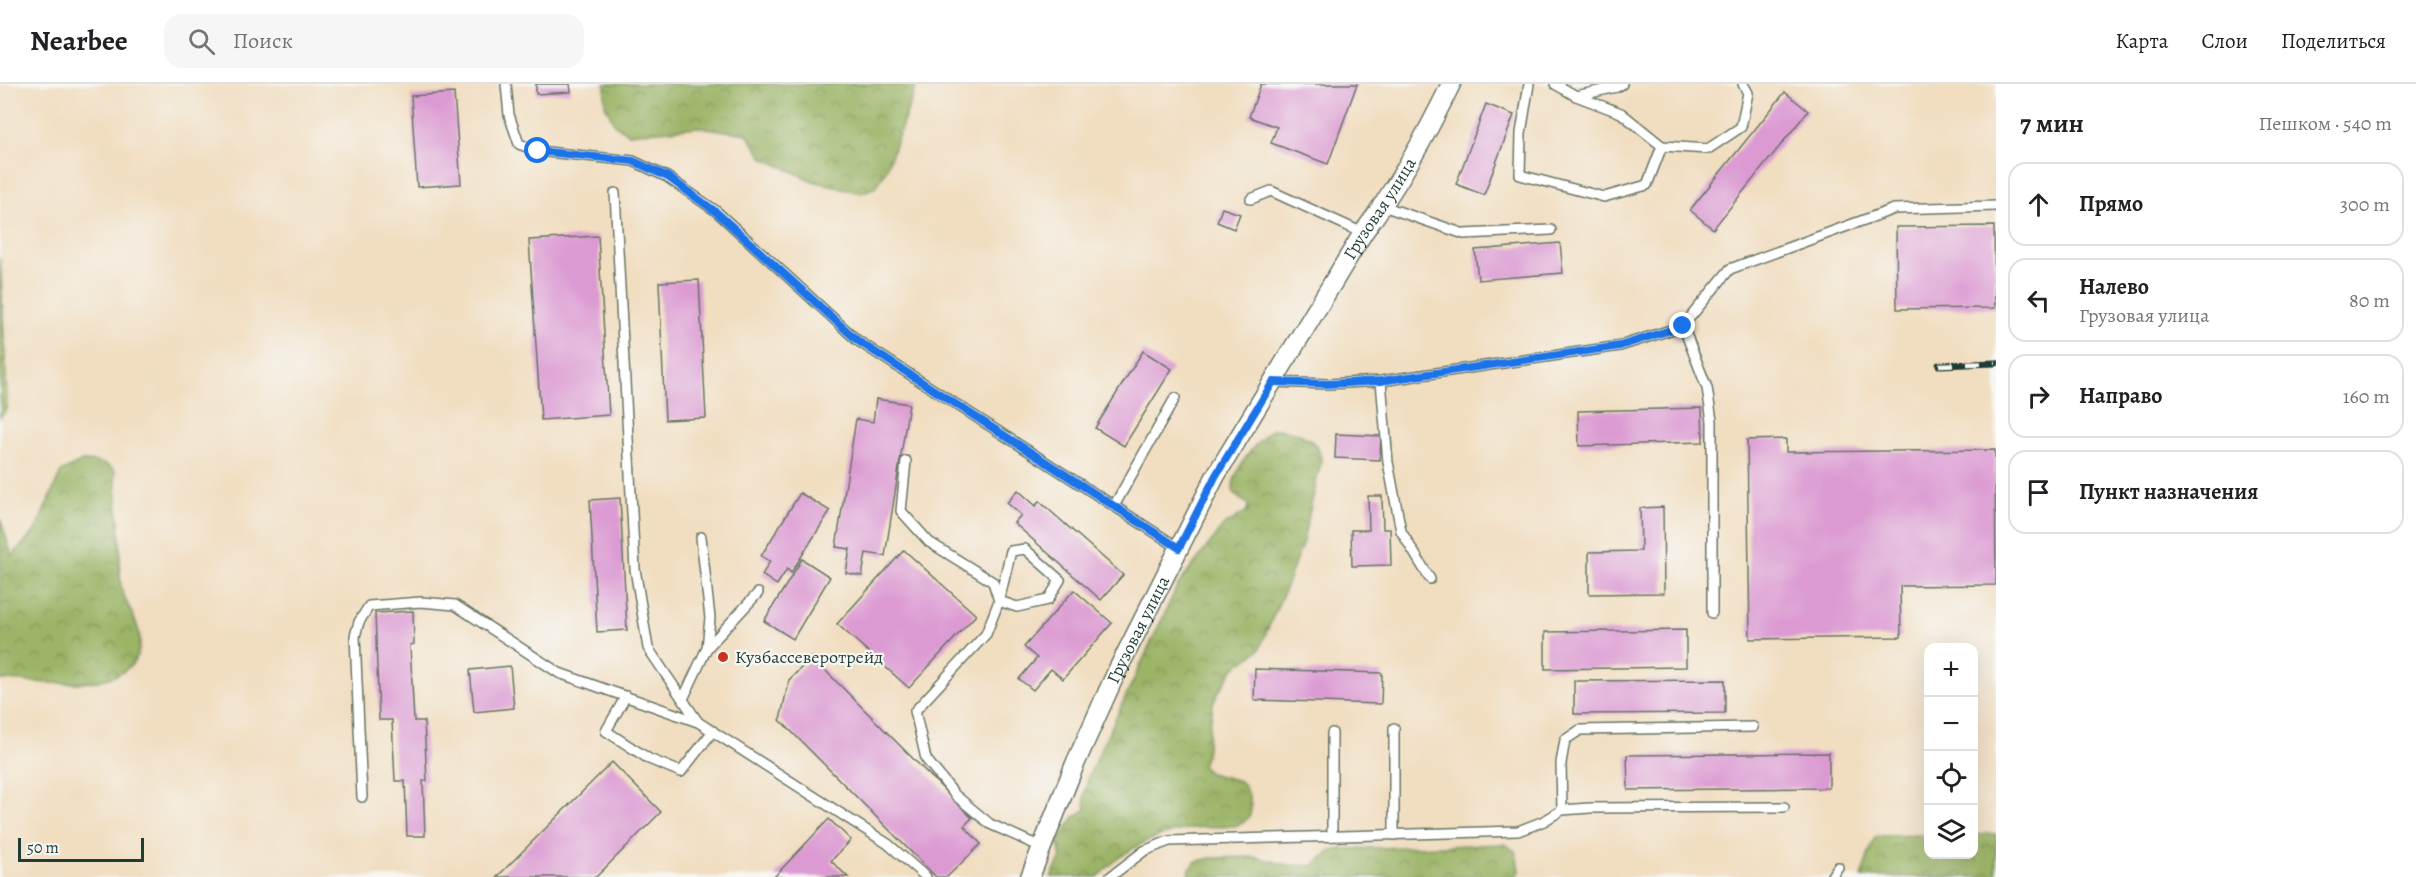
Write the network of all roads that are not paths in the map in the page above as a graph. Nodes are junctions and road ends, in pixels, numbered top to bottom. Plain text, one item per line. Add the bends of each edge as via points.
1 (506, 84) edge
2 (1451, 84) edge
3 (1529, 84) edge
4 (1555, 84) edge
5 (1622, 84) edge
6 (1743, 84) edge
7 (1576, 96) junction
8 (1662, 146) junction
9 (615, 193) dead end
10 (1251, 199) dead end
11 (1383, 206) junction
12 (1996, 206) edge
13 (1551, 230) dead end
14 (1363, 233) junction
15 (1683, 326) junction
16 (1381, 381) junction
17 (1273, 382) junction
18 (1175, 398) dead end
19 (906, 461) dead end
20 (1114, 506) junction
21 (701, 537) dead end
22 (1179, 548) junction
23 (1430, 579) dead end
24 (758, 592) dead end
25 (999, 601) junction
26 (1712, 613) dead end
27 (707, 648) junction
28 (626, 696) junction
29 (683, 699) junction
30 (699, 722) junction
31 (1753, 727) dead end
32 (1394, 728) dead end
33 (713, 731) junction
34 (1332, 733) dead end
35 (362, 797) dead end
36 (1784, 807) dead end
37 (1562, 810) junction
38 (1394, 835) junction
39 (1332, 836) junction
40 (1041, 847) junction
41 (1838, 867) dead end
42 (926, 877) edge
43 (1030, 877) edge
44 (1110, 877) edge
45 (1832, 877) edge

1 - 20 lane via 509,115 519,144 538,151 633,161 668,177 716,212 858,341
2 - 11 street, Грузовая улица
3 - 8 lane via 1521,133 1520,175 1604,197 1647,185
4 - 7 lane
5 - 7 lane
6 - 8 lane via 1748,93 1741,127 1708,149
7 - 8 lane via 1622,113
9 - 29 lane via 635,569 648,648
10 - 14 lane via 1271,192
11 - 13 lane via 1464,234
11 - 14 street, Грузовая улица
12 - 15 lane via 1894,209 1730,269
14 - 17 street, Грузовая улица
15 - 16 lane via 1620,346
15 - 26 lane via 1707,388 1712,421
16 - 17 lane
16 - 23 lane via 1388,462 1401,531
17 - 22 street, Грузовая улица via 1216,475
18 - 20 lane
19 - 25 lane via 901,512 929,542 993,582
20 - 22 lane
21 - 27 lane via 710,618
22 - 40 street, Грузовая улица via 1113,681
24 - 27 lane
25 - 25 lane via 1011,551 1025,549 1060,580 1048,600 1017,607
25 - 40 lane via 986,634 915,711 926,759 955,795 990,824
27 - 29 lane
28 - 30 lane
28 - 33 lane via 606,731 649,759 681,772
28 - 35 lane via 559,673 455,606 421,602 369,606 358,622 355,636
29 - 30 lane
30 - 33 lane
31 - 37 lane via 1580,730 1565,740 1561,763
32 - 38 lane
33 - 42 lane via 888,844
34 - 39 lane
36 - 37 lane
37 - 38 lane via 1518,831
38 - 39 lane
39 - 44 lane via 1169,841 1144,851
40 - 43 street, Грузовая улица
41 - 45 lane

